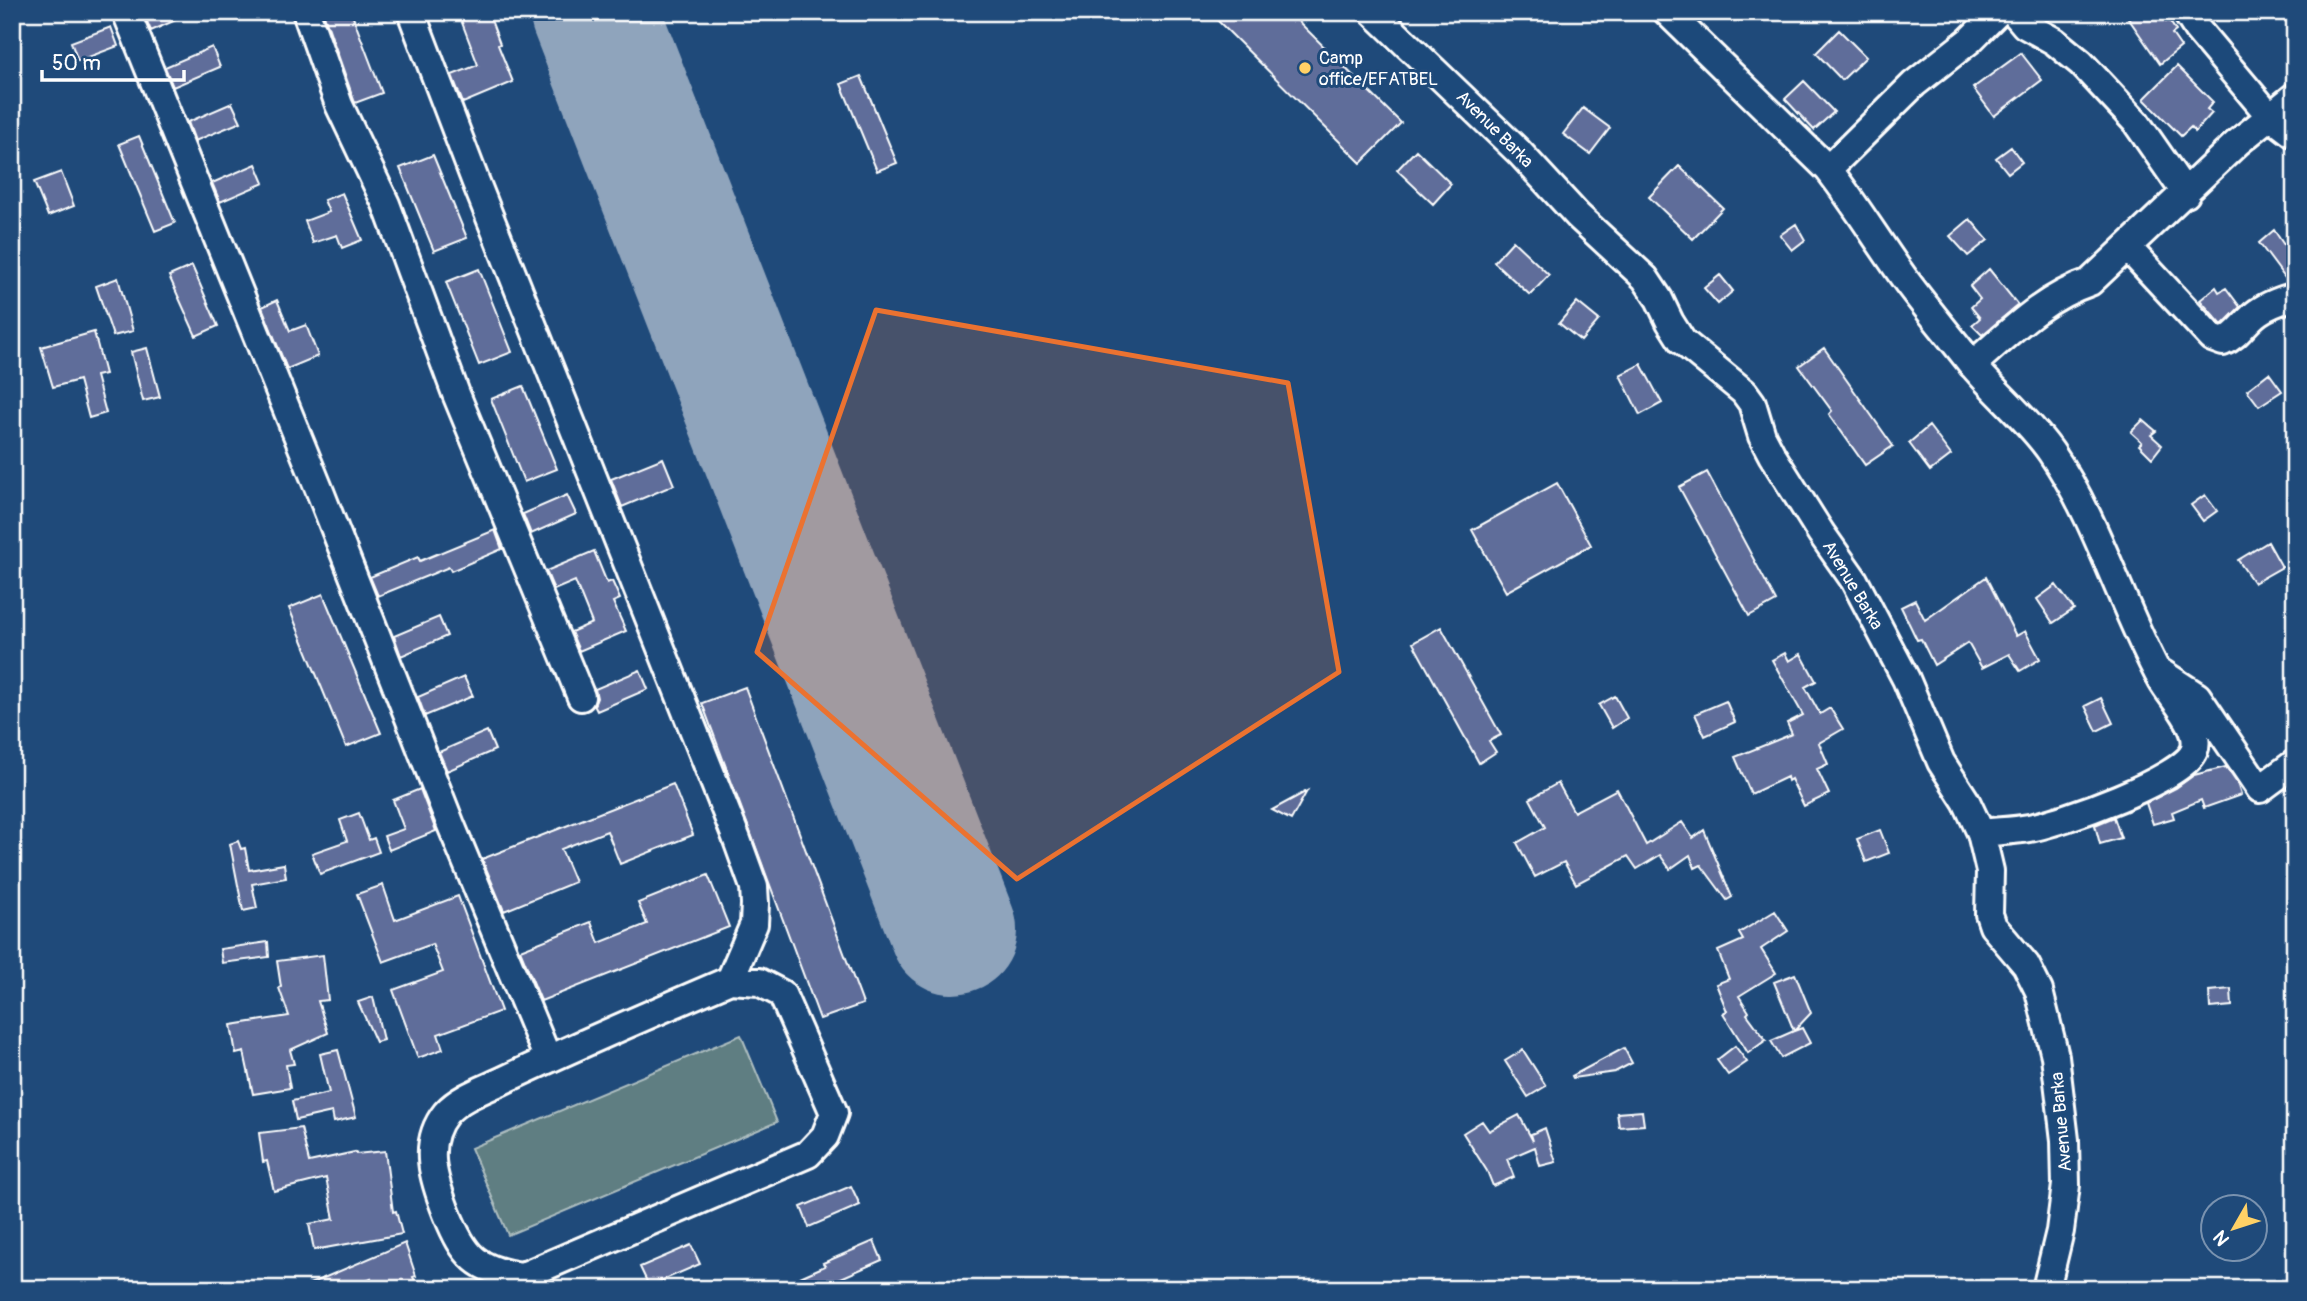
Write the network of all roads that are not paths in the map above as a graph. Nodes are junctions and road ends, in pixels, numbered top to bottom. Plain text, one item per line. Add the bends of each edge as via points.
1 (126, 12) edge
2 (306, 12) edge
3 (411, 12) edge
4 (1373, 12) edge
5 (1667, 12) edge
6 (1998, 12) edge
7 (2014, 12) edge
8 (2186, 12) edge
9 (2295, 96) edge
10 (2270, 116) junction
11 (2295, 135) edge
12 (1828, 169) junction
13 (2186, 194) junction
14 (2127, 248) junction
15 (2295, 296) edge
16 (1972, 365) junction
17 (2156, 670) junction
18 (581, 697) dead end
19 (2295, 763) edge
20 (1981, 833) junction
21 (730, 980) junction
22 (548, 1059) junction
23 (516, 1283) edge
24 (2046, 1289) edge

1 - 22 street
2 - 18 street
3 - 21 street via 754,887 754,923
4 - 20 street, Avenue Barka via 1645,278 1682,341 1744,392 1772,455 1854,580 1906,679 1941,762
5 - 12 street
6 - 12 street via 1914,84
7 - 13 street via 2025,25 2081,62 2136,122
8 - 10 street
9 - 10 street
10 - 11 street
10 - 13 street
12 - 16 street
13 - 14 street
14 - 15 street via 2212,338 2223,342 2257,313
14 - 16 street via 2091,282 2038,308
16 - 17 street via 2049,450 2072,485
17 - 19 street via 2197,696 2260,789
17 - 20 street via 2192,728 2196,741 2189,760 2116,799 2062,819
20 - 24 street, Avenue Barka via 1990,871 1989,914 2039,991 2061,1094 2066,1185
21 - 22 street
21 - 23 street via 759,982 782,994 834,1113 825,1136 808,1154
22 - 23 street via 447,1112 434,1134 431,1152 432,1171 456,1236 483,1267

